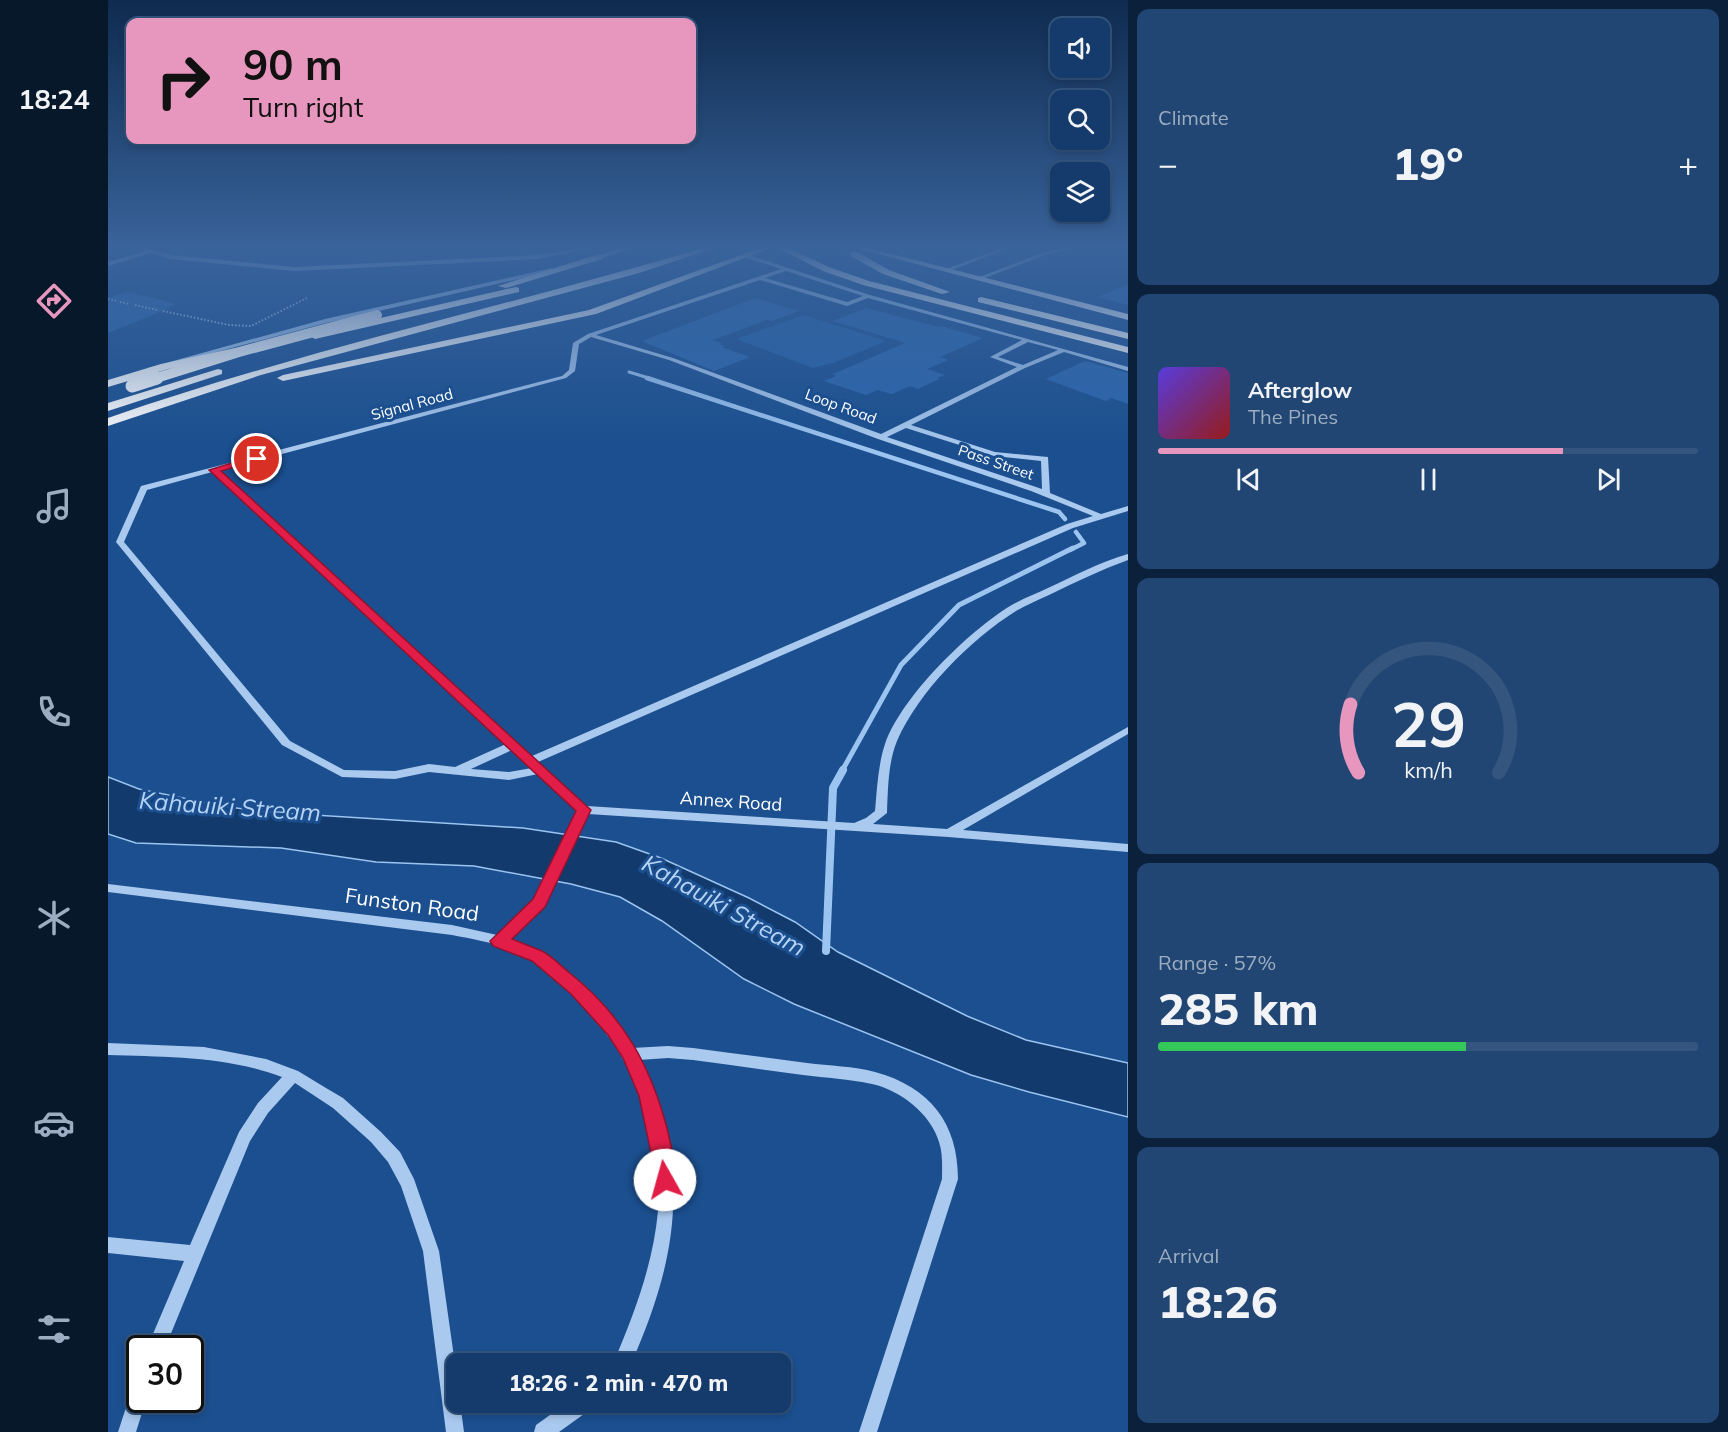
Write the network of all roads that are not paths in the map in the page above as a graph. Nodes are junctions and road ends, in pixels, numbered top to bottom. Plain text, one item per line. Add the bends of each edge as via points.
1 (354, 315) edge
2 (378, 315) edge
3 (406, 315) edge
4 (428, 315) edge
5 (472, 315) edge
6 (493, 315) edge
7 (578, 315) edge
8 (650, 315) edge
9 (936, 315) edge
10 (990, 315) edge
11 (1040, 315) edge
12 (590, 335) junction
13 (1128, 336) edge
14 (1027, 340) junction
15 (1064, 350) junction
16 (1128, 350) edge
17 (1023, 367) junction
18 (1128, 369) edge
19 (266, 382) junction
20 (108, 384) edge
21 (108, 394) edge
22 (108, 407) edge
23 (108, 422) edge
24 (905, 425) junction
25 (108, 435) edge
26 (881, 437) junction
27 (214, 470) junction
28 (1046, 494) junction
29 (1128, 508) edge
30 (1100, 516) junction
31 (1128, 557) edge
32 (1128, 730) edge
33 (514, 745) junction
34 (530, 761) junction
35 (457, 770) junction
36 (541, 770) junction
37 (584, 810) junction
38 (847, 827) junction
39 (948, 833) junction
40 (1128, 848) edge
41 (108, 888) edge
42 (499, 941) junction
43 (108, 1049) edge
44 (630, 1054) junction
45 (293, 1075) junction
46 (108, 1245) edge
47 (195, 1254) junction
48 (161, 1335) edge
49 (627, 1353) edge
50 (133, 1413) edge
51 (569, 1413) edge
52 (127, 1432) edge
53 (455, 1432) edge
54 (543, 1432) edge
55 (868, 1432) edge

1 - 20 street via 160,364
2 - 21 highway, bridge via 239,352
3 - 20 highway via 187,360
4 - 22 highway via 197,378
5 - 23 highway via 226,382
6 - 19 highway
7 - 19 highway
8 - 12 street
9 - 14 street
10 - 16 highway
11 - 13 highway
12 - 26 street, Loop Road via 671,359
12 - 27 street, Signal Road via 576,343 572,371 564,377
14 - 15 street
14 - 17 street via 993,357
15 - 17 street, Loop Road
15 - 18 street
17 - 24 street, Loop Road
19 - 25 highway
24 - 26 street, Loop Road
24 - 28 street via 994,454 1045,459
26 - 28 street, Pass Street
27 - 33 street
27 - 35 street via 144,488 120,542 286,743 342,773 394,775 422,769
28 - 30 street, Pass Street
29 - 30 street
30 - 34 street
31 - 38 street via 1014,608 982,631 938,673 909,706 891,743 881,813 870,821
32 - 39 street
33 - 34 street
33 - 35 street
34 - 36 street
35 - 36 street via 496,776
36 - 37 street
37 - 38 street, Annex Road
37 - 42 street via 543,896
38 - 39 street, Annex Road
39 - 40 street, Annex Road
41 - 42 street, Funston Road via 452,930
42 - 44 street, Funston Road via 538,957 577,989 615,1030
43 - 45 street via 223,1055
44 - 49 street, Funston Road via 656,1119 666,1209 647,1297
44 - 55 street via 693,1054 874,1078 912,1095 942,1128 952,1162 950,1179
45 - 47 street via 263,1108 244,1137
45 - 53 street via 338,1103 363,1125 394,1157 408,1184 431,1251
46 - 47 street
47 - 48 street
50 - 52 street
51 - 54 street

